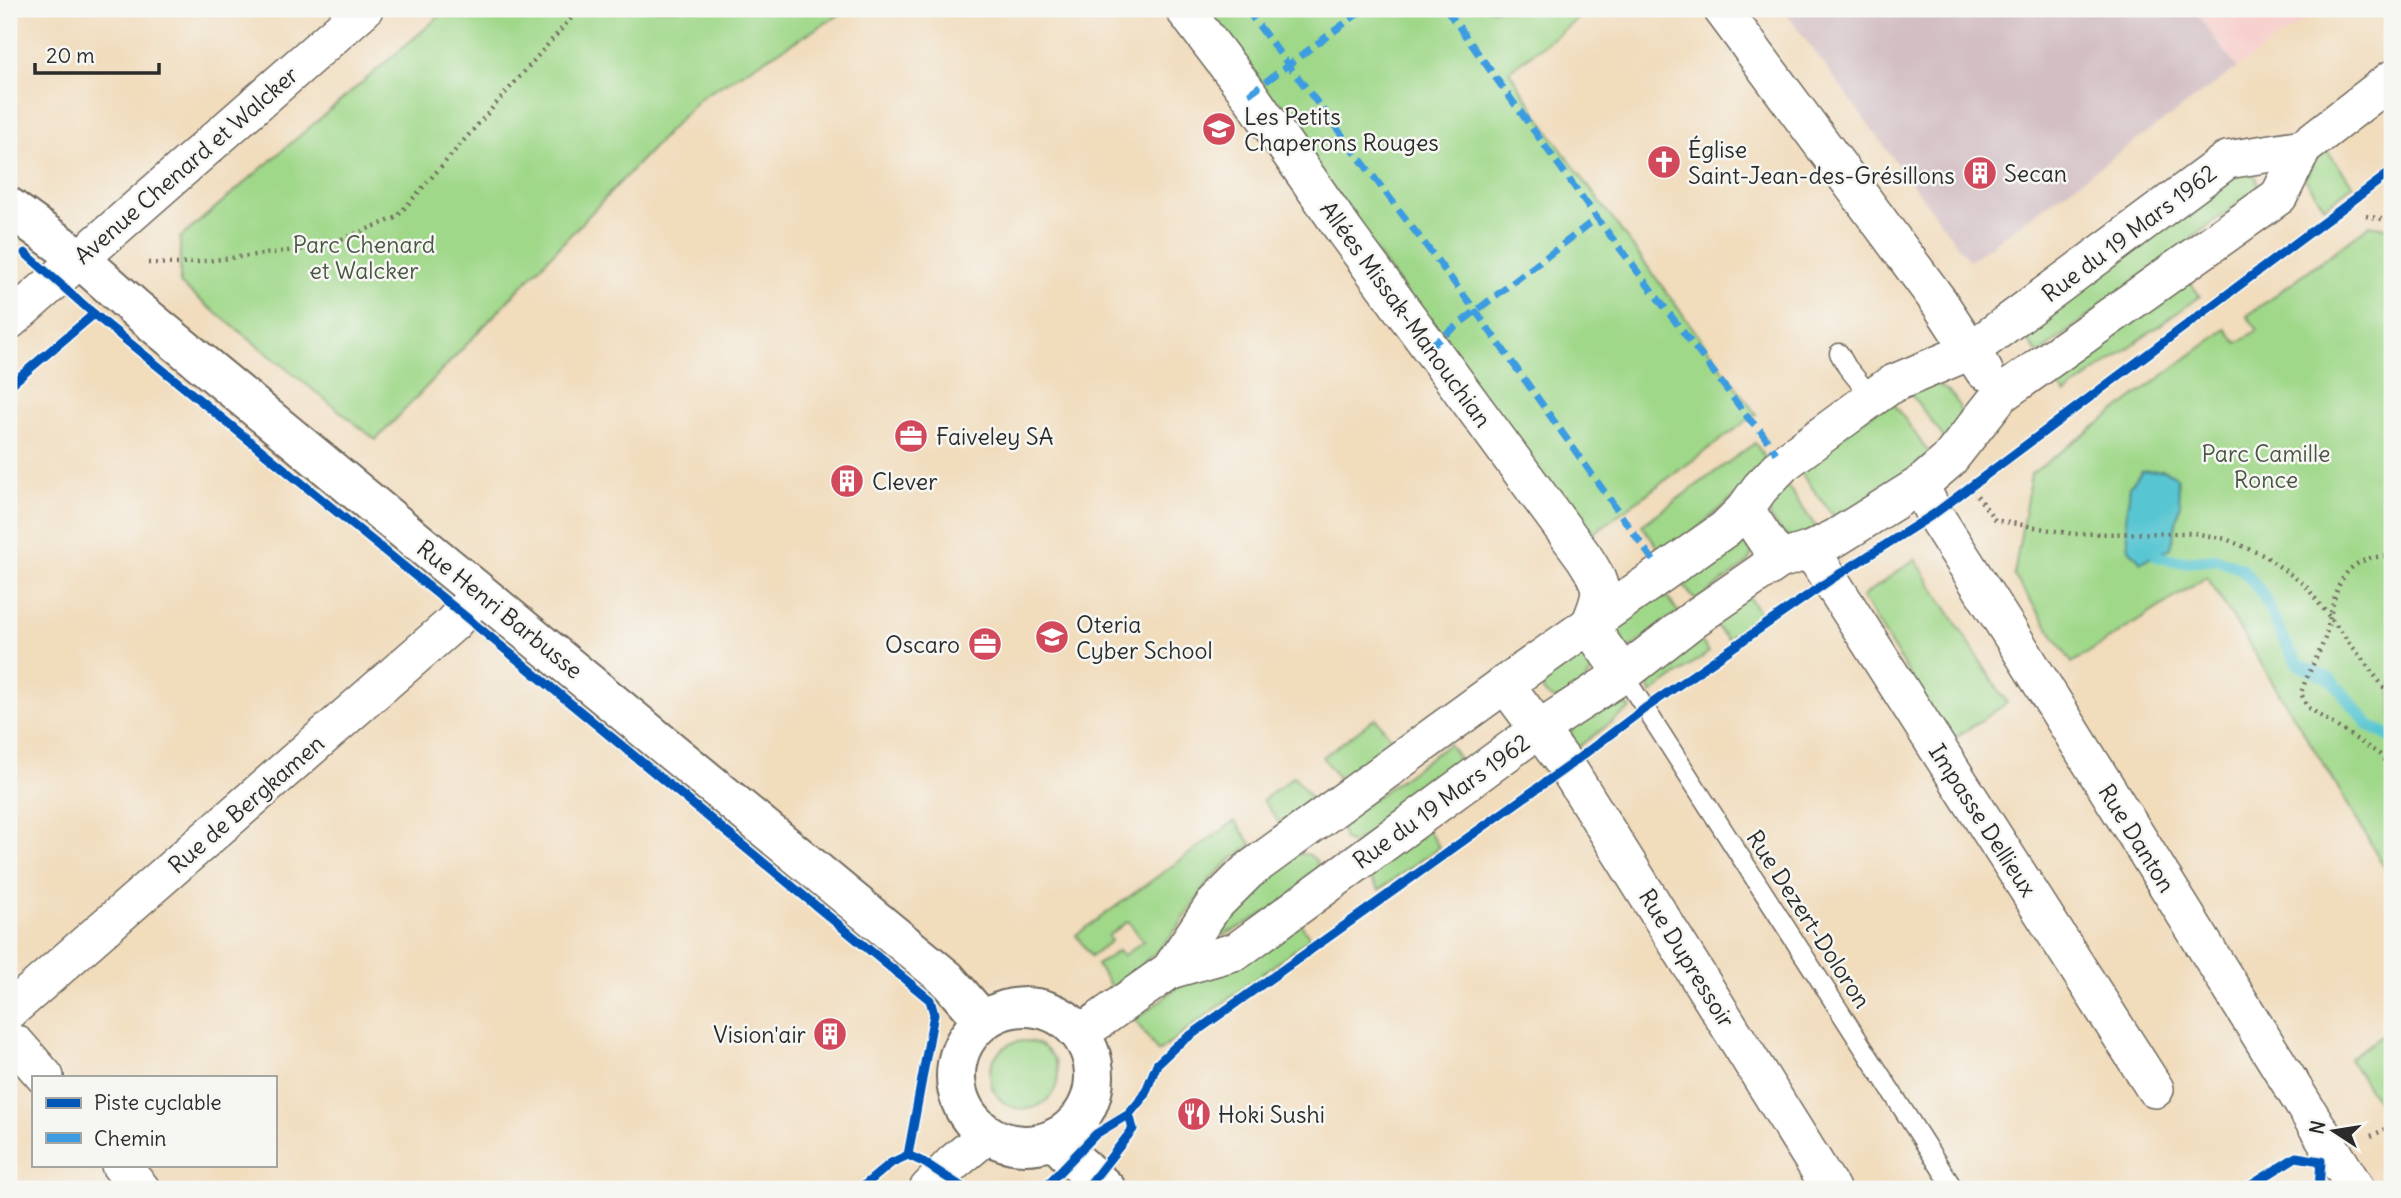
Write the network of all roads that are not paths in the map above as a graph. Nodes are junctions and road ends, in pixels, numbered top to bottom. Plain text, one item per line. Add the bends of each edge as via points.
1 (364, 9) edge
2 (1184, 9) edge
3 (1722, 9) edge
4 (2392, 79) edge
5 (2303, 148) junction
6 (9, 207) edge
7 (79, 258) junction
8 (9, 321) edge
9 (1970, 351) junction
10 (1839, 353) dead end
11 (2000, 395) junction
12 (1872, 398) junction
13 (1927, 500) junction
14 (1745, 509) junction
15 (1795, 555) junction
16 (480, 593) junction
17 (1589, 626) junction
18 (1623, 674) junction
19 (1505, 684) junction
20 (1539, 729) junction
21 (1313, 824) junction
22 (1343, 873) junction
23 (1170, 970) junction
24 (9, 1011) edge
25 (984, 1021) junction
26 (1081, 1033) junction
27 (9, 1040) edge
28 (44, 1076) edge
29 (2155, 1089) dead end
30 (988, 1134) junction
31 (1057, 1138) junction
32 (121, 1166) edge
33 (141, 1189) edge
34 (928, 1189) edge
35 (1106, 1189) edge
36 (1831, 1189) edge
37 (1954, 1189) edge
38 (2356, 1189) edge

1 - 7 street, Avenue Chenard et Walcker
2 - 17 street, Allées Missak-Manouchian via 1584,556 1600,582
3 - 9 street via 1939,302
4 - 5 street, Rue du 19 Mars 1962
5 - 9 street, Rue du 19 Mars 1962 via 2227,160
5 - 11 street, Rue du 19 Mars 1962 via 2279,196
6 - 7 street, Rue Henri Barbusse
7 - 8 street, Avenue Chenard et Walcker
7 - 16 street, Rue Henri Barbusse
9 - 11 street
9 - 12 street, Rue du 19 Mars 1962 via 1892,384
10 - 12 lane
11 - 13 street, Rue du 19 Mars 1962 via 1948,461
12 - 14 street, Rue du 19 Mars 1962 via 1784,463
13 - 15 street, Rue du 19 Mars 1962
13 - 38 street, Rue Danton
14 - 15 street
14 - 17 street, Rue du 19 Mars 1962 via 1725,529
15 - 18 street, Rue du 19 Mars 1962 via 1695,618
15 - 29 street, Impasse Dellieux
16 - 24 street, Rue de Bergkamen via 452,624
16 - 25 street, Rue Henri Barbusse via 947,979
17 - 18 street
17 - 19 street, Rue du 19 Mars 1962
18 - 20 street, Rue du 19 Mars 1962
18 - 37 lane, Rue Dezert-Doloron
19 - 20 street, Rue du 19 Mars 1962
19 - 21 street, Rue du 19 Mars 1962
20 - 22 street, Rue du 19 Mars 1962
20 - 36 street, Rue Dupressoir
21 - 22 street, Rue du 19 Mars 1962
21 - 23 street, Rue du 19 Mars 1962 via 1230,887
22 - 23 street, Rue du 19 Mars 1962 via 1237,951
23 - 26 street, Rue du 19 Mars 1962
25 - 26 street via 1003,1010 1025,1006 1046,1010
25 - 30 street via 961,1051 957,1088 973,1122
26 - 31 street via 1092,1062 1093,1092 1085,1111
27 - 28 street
30 - 31 street via 1022,1145
30 - 34 street
31 - 35 street
32 - 33 street

